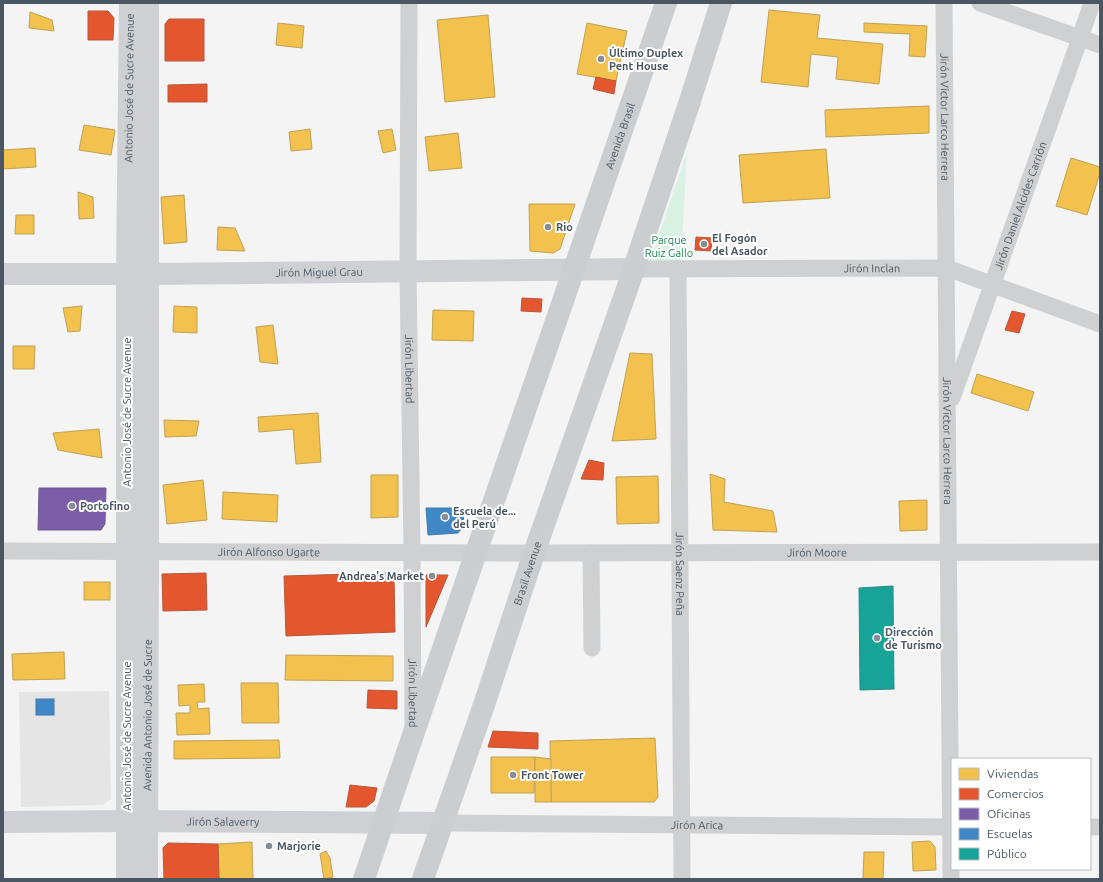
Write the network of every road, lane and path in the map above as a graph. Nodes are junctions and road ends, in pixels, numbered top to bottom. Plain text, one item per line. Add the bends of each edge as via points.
1 (130, 3) edge
2 (148, 3) edge
3 (409, 3) edge
4 (666, 3) edge
5 (721, 3) edge
6 (944, 3) edge
7 (980, 3) edge
8 (1092, 3) edge
9 (1080, 38) junction
10 (1100, 45) edge
11 (947, 268) junction
12 (634, 269) junction
13 (678, 269) junction
14 (574, 270) junction
15 (408, 271) junction
16 (3, 274) edge
17 (138, 274) junction
18 (992, 285) junction
19 (1100, 324) edge
20 (948, 409) junction
21 (3, 551) edge
22 (127, 551) junction
23 (148, 551) junction
24 (949, 551) junction
25 (412, 552) junction
26 (476, 552) junction
27 (1100, 552) edge
28 (534, 553) junction
29 (591, 553) junction
30 (680, 553) junction
31 (592, 648) dead end
32 (413, 735) junction
33 (137, 821) junction
34 (3, 822) edge
35 (383, 823) junction
36 (443, 823) junction
37 (681, 825) junction
38 (951, 827) edge
39 (127, 879) edge
40 (147, 879) edge
41 (364, 879) edge
42 (423, 879) edge
43 (682, 879) edge
44 (951, 879) edge

1 - 17 main road, Antonio José de Sucre Avenue
2 - 17 main road, Antonio José de Sucre Avenue
3 - 15 street, Jirón Libertad
4 - 14 main road, Avenida Brasil
5 - 12 main road
6 - 11 street, Jirón Víctor Larco Herrera
7 - 9 street
8 - 9 street, Jirón Daniel Alcides Carrión
9 - 10 street
9 - 18 street, Jirón Daniel Alcides Carrión
11 - 13 street, Jirón Inclan
11 - 18 street, Jirón Inclan
11 - 20 street, Jirón Víctor Larco Herrera
12 - 13 street, Jirón Inclan
12 - 14 main road, Jirón Miguel Grau
12 - 28 main road, Brasil Avenue
13 - 30 street, Jirón Saenz Peña
14 - 15 main road, Jirón Miguel Grau
14 - 26 main road
15 - 17 main road, Jirón Miguel Grau
15 - 25 street, Jirón Libertad
16 - 17 main road, Jirón Miguel Grau
17 - 22 main road, Antonio José de Sucre Avenue
17 - 23 main road, Antonio José de Sucre Avenue
18 - 19 street, Jirón Inclan
18 - 20 street, Jirón Daniel Alcides Carrión
20 - 24 street, Jirón Víctor Larco Herrera
21 - 22 street, Jirón Alfonso Ugarte
22 - 23 street, Jirón Alfonso Ugarte
22 - 33 main road, Antonio José de Sucre Avenue
23 - 25 street, Jirón Alfonso Ugarte
23 - 33 main road, Avenida Antonio José de Sucre
24 - 27 street, Jirón Moore
24 - 30 street, Jirón Moore
24 - 38 street, Jirón Víctor Larco Herrera
25 - 26 street, Jirón Alfonso Ugarte
25 - 32 street, Jirón Libertad
26 - 28 street, Jirón Alfonso Ugarte
26 - 32 main road
28 - 29 street, Jirón Moore
28 - 36 main road, Brasil Avenue
29 - 30 street, Jirón Moore
29 - 31 street
30 - 37 street, Jirón Saenz Peña
32 - 35 main road
33 - 34 main road, Jirón Salaverry
33 - 35 main road, Jirón Salaverry
33 - 39 main road, Avenida Antonio José de Sucre
33 - 40 main road, Avenida Antonio José de Sucre
35 - 36 main road, Jirón Salaverry
35 - 41 main road
36 - 37 street, Jirón Arica
36 - 42 main road, Brasil Avenue
37 - 38 street, Jirón Arica
37 - 43 street, Jirón Saenz Peña
38 - 44 street, Jirón Víctor Larco Herrera

